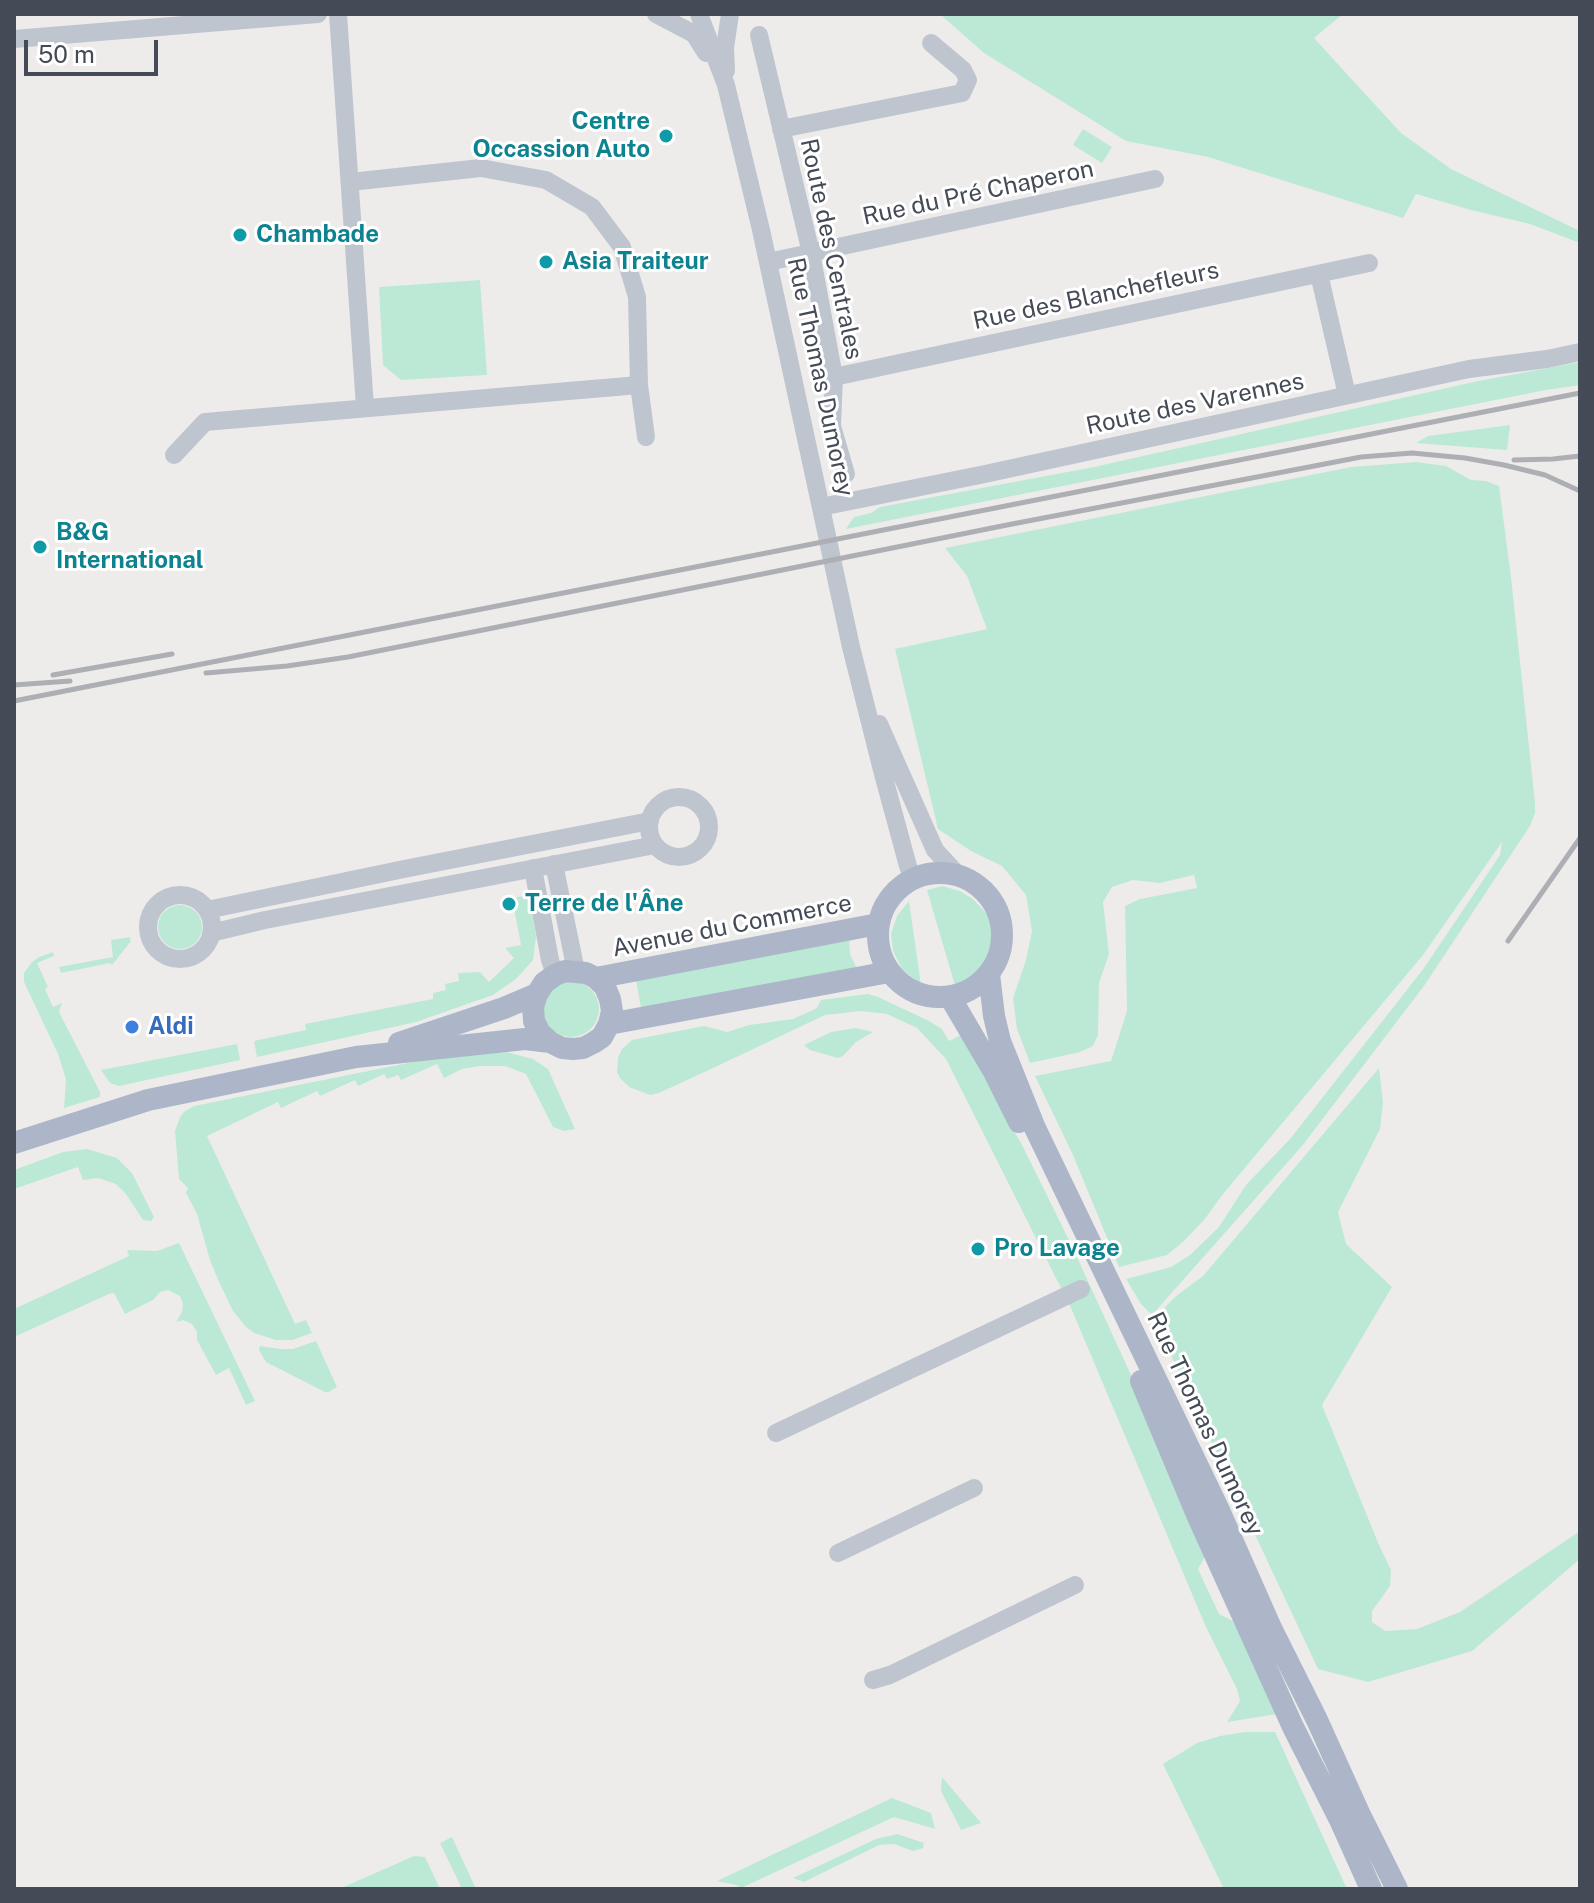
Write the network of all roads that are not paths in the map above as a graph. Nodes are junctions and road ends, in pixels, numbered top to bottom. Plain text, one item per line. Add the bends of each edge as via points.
1 (318, 14) edge
2 (338, 14) edge
3 (656, 14) edge
4 (699, 14) edge
5 (730, 14) edge
6 (759, 35) dead end
7 (14, 39) edge
8 (931, 43) dead end
9 (726, 85) junction
10 (781, 129) junction
11 (1155, 179) dead end
12 (350, 182) junction
13 (811, 253) junction
14 (768, 262) junction
15 (1369, 263) dead end
16 (1319, 274) junction
17 (1580, 352) edge
18 (834, 377) junction
19 (639, 385) junction
20 (1347, 395) junction
21 (365, 407) junction
22 (646, 437) dead end
23 (174, 455) dead end
24 (846, 474) dead end
25 (821, 507) junction
26 (859, 679) junction
27 (650, 821) junction
28 (655, 845) junction
29 (554, 864) junction
30 (533, 868) junction
31 (959, 876) junction
32 (913, 879) junction
33 (207, 910) junction
34 (878, 924) junction
35 (211, 933) junction
36 (889, 972) junction
37 (989, 974) junction
38 (575, 975) junction
39 (537, 994) junction
40 (950, 997) junction
41 (609, 1024) junction
42 (550, 1042) junction
43 (356, 1057) junction
44 (14, 1143) edge
45 (1081, 1289) dead end
46 (776, 1433) dead end
47 (974, 1488) dead end
48 (838, 1553) dead end
49 (1075, 1585) dead end
50 (873, 1680) dead end
51 (1371, 1889) edge
52 (1397, 1889) edge

1 - 7 street
2 - 12 street
3 - 9 street via 694,34
4 - 9 street, Rue Thomas Dumorey
5 - 9 street, Rue Thomas Dumorey
6 - 10 street, Route des Centrales
8 - 10 street via 963,70 968,80 962,93
9 - 14 street, Rue Thomas Dumorey
10 - 13 street, Route des Centrales
11 - 13 street, Rue du Pré Chaperon
12 - 19 street via 481,168 546,180 592,207 622,247 637,297
12 - 21 street
13 - 14 street, Rue du Pré Chaperon
13 - 18 street, Route des Centrales
14 - 25 street, Rue Thomas Dumorey
15 - 16 street, Rue des Blanchefleurs
16 - 18 street, Rue des Blanchefleurs
16 - 20 street
17 - 20 street, Route des Varennes
18 - 24 street, Route des Centrales via 832,426
19 - 21 street
19 - 22 street
20 - 25 street, Route des Varennes
21 - 23 street via 205,422
25 - 26 street, Rue Thomas Dumorey
26 - 31 street, Rue Thomas Dumorey via 935,850
26 - 32 street, Rue Thomas Dumorey
27 - 28 street
27 - 28 street via 657,806 679,797 698,804 708,821 706,840 692,854 673,856
27 - 33 street
28 - 29 street
29 - 30 street
29 - 38 street
30 - 35 street
30 - 38 street via 550,960
31 - 32 main road via 936,873
31 - 37 main road via 991,899 1000,917 999,956
32 - 34 main road via 897,890
33 - 35 street
33 - 35 street via 187,896 168,897 153,910 148,931 164,955 184,959 202,950
34 - 36 main road via 877,941
34 - 38 main road, Avenue du Commerce
36 - 40 main road via 916,993
36 - 41 main road
37 - 40 main road
37 - 52 main road, Rue Thomas Dumorey via 1000,1041 1035,1128
38 - 39 main road via 544,983
38 - 41 main road via 605,987 612,1011
39 - 42 main road via 534,1021
39 - 43 main road
40 - 51 main road, Rue Thomas Dumorey via 994,1072 1133,1361 1198,1517
41 - 42 main road via 602,1037 583,1048
42 - 43 main road via 525,1039
43 - 44 main road via 148,1100
45 - 46 street
47 - 48 street
49 - 50 street

